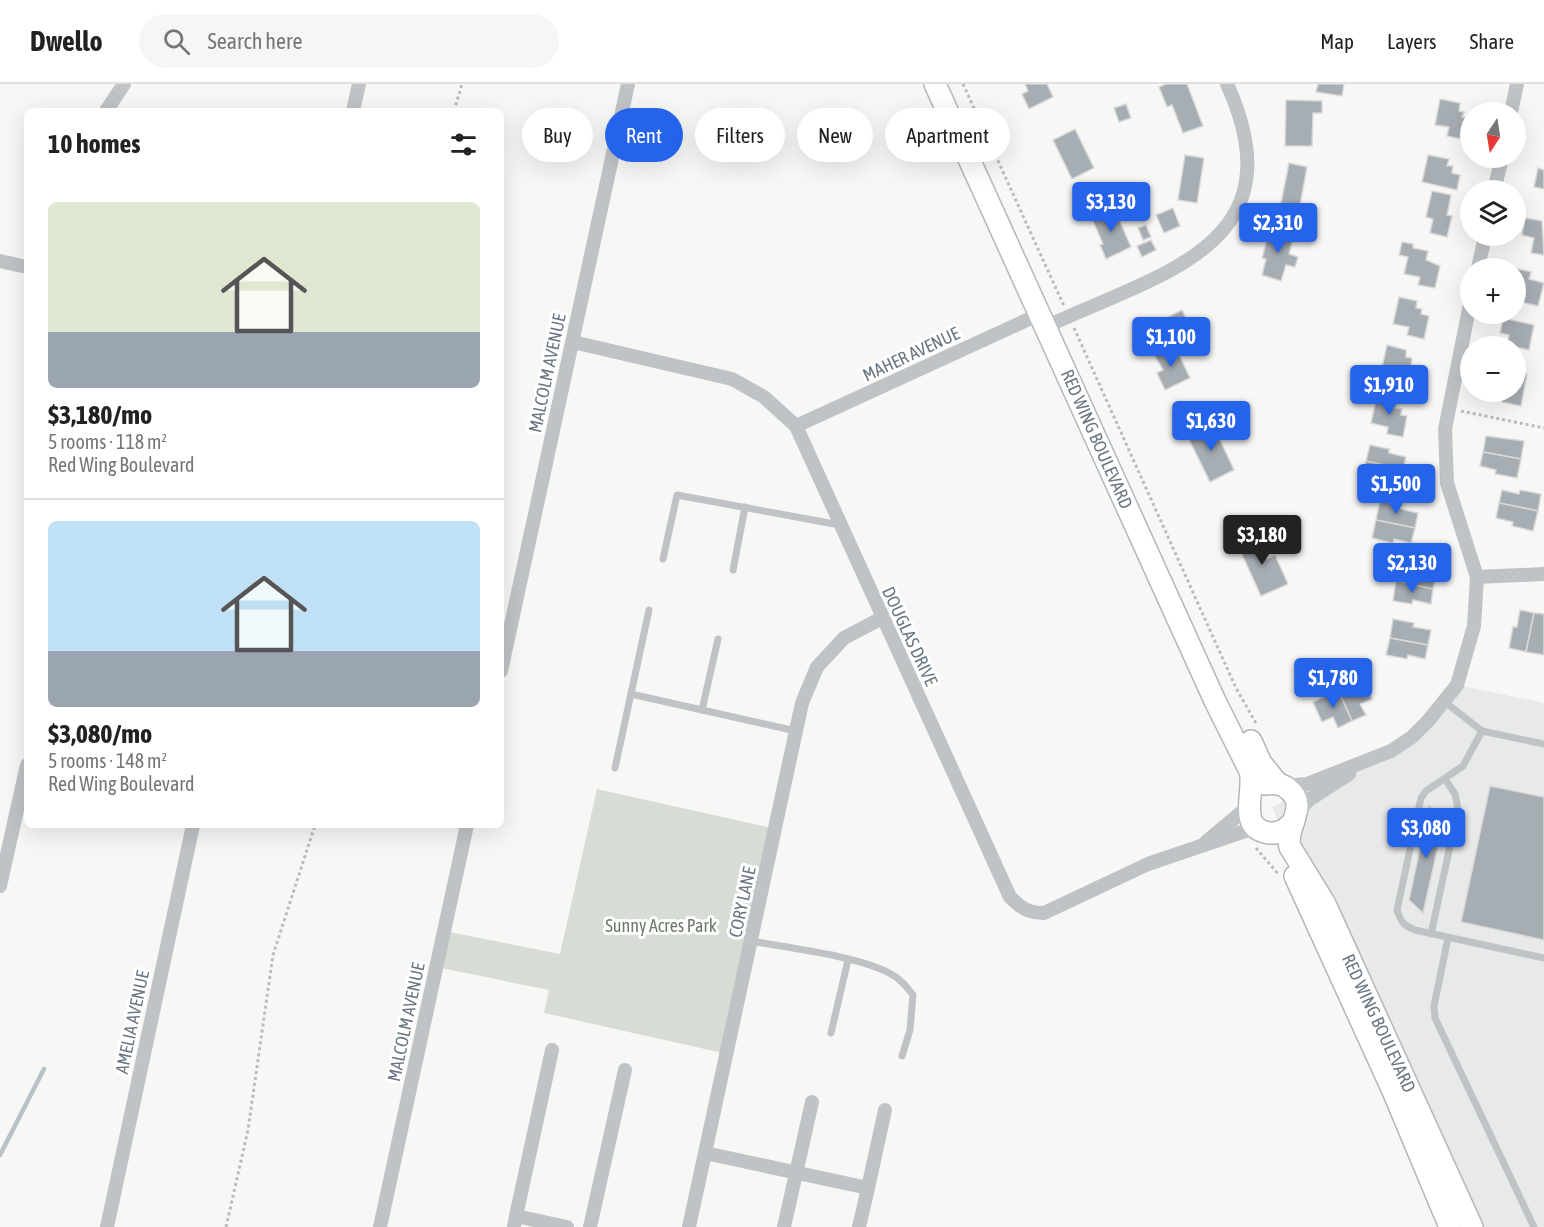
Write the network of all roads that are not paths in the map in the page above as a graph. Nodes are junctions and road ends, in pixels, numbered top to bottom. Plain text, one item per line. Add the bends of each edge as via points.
1 (124, 84) edge
2 (359, 84) edge
3 (628, 84) edge
4 (935, 84) edge
5 (950, 84) edge
6 (1227, 84) edge
7 (1517, 84) edge
8 (1513, 102) edge
9 (108, 108) edge
10 (354, 108) edge
11 (0, 261) edge
12 (24, 266) edge
13 (1055, 317) junction
14 (1466, 324) edge
15 (573, 342) junction
16 (796, 426) junction
17 (745, 507) junction
18 (840, 525) junction
19 (663, 559) dead end
20 (733, 570) dead end
21 (1544, 574) edge
22 (1477, 577) junction
23 (649, 610) dead end
24 (882, 618) junction
25 (718, 639) dead end
26 (504, 656) edge
27 (631, 694) junction
28 (1445, 702) junction
29 (702, 710) junction
30 (796, 731) junction
31 (1482, 731) junction
32 (1544, 744) edge
33 (1363, 764) junction
34 (615, 768) dead end
35 (24, 778) edge
36 (1445, 779) junction
37 (1281, 785) junction
38 (1249, 801) junction
39 (1296, 816) junction
40 (192, 828) edge
41 (466, 828) edge
42 (1261, 830) junction
43 (1194, 849) junction
44 (0, 886) edge
45 (1431, 934) junction
46 (1448, 938) junction
47 (752, 941) junction
48 (1544, 958) edge
49 (848, 960) junction
50 (831, 1033) dead end
51 (552, 1050) dead end
52 (902, 1056) dead end
53 (625, 1070) dead end
54 (812, 1102) dead end
55 (885, 1110) dead end
56 (705, 1153) junction
57 (796, 1173) junction
58 (868, 1188) junction
59 (515, 1222) edge
60 (107, 1227) edge
61 (380, 1227) edge
62 (567, 1227) edge
63 (590, 1227) edge
64 (689, 1227) edge
65 (784, 1227) edge
66 (859, 1227) edge
67 (1450, 1227) edge
68 (1472, 1227) edge
69 (1534, 1227) edge

1 - 9 street
2 - 10 street
3 - 15 street, MALCOLM AVENUE
4 - 13 main road, RED WING BOULEVARD
5 - 13 main road, RED WING BOULEVARD
6 - 13 street, MAHER AVENUE via 1242,119 1248,160 1243,193 1226,229 1180,267
7 - 8 street
11 - 12 street
13 - 16 street, MAHER AVENUE
13 - 37 main road, RED WING BOULEVARD via 1238,717 1261,763
13 - 38 main road, RED WING BOULEVARD via 1215,701 1250,771
14 - 22 street via 1444,447 1448,483
15 - 16 street, DOUGLAS DRIVE via 732,379 764,397
15 - 26 street, MALCOLM AVENUE
16 - 18 street, DOUGLAS DRIVE
17 - 18 lane
17 - 19 lane via 677,495
17 - 20 lane
18 - 24 street, DOUGLAS DRIVE
21 - 22 street
22 - 28 street via 1474,626 1457,685
23 - 27 lane
24 - 30 street, CORY LANE via 844,638 817,667 802,703
24 - 43 street, DOUGLAS DRIVE via 1010,897 1021,908 1044,913 1148,864
25 - 29 lane
27 - 29 lane
27 - 34 lane
28 - 31 lane
28 - 33 street via 1412,737
29 - 30 lane
30 - 47 street, CORY LANE
31 - 32 lane
31 - 36 lane via 1463,766
33 - 37 street via 1307,784
33 - 39 street via 1310,799
35 - 44 street
36 - 45 lane via 1455,794 1458,809
36 - 45 lane via 1421,798 1397,910 1403,925
37 - 38 main road via 1262,785
37 - 39 main road, RED WING BOULEVARD via 1296,799
38 - 42 main road, RED WING BOULEVARD via 1250,819
38 - 43 street, DOUGLAS DRIVE via 1229,825
39 - 42 main road via 1281,832
39 - 68 main road, RED WING BOULEVARD via 1288,840 1290,847 1325,903
40 - 60 street, AMELIA AVENUE
41 - 61 street, MALCOLM AVENUE
42 - 43 street, DOUGLAS DRIVE via 1245,831
42 - 67 main road, RED WING BOULEVARD via 1297,879
45 - 46 lane
46 - 48 lane
46 - 69 lane via 1435,1018
47 - 49 lane
47 - 56 street, CORY LANE
49 - 50 lane
49 - 52 lane via 888,972 913,995 910,1030
51 - 59 street
53 - 63 street
54 - 57 street
55 - 58 street
56 - 57 street
56 - 64 street, CORY LANE
57 - 58 street
57 - 65 street
58 - 66 street
59 - 62 street

